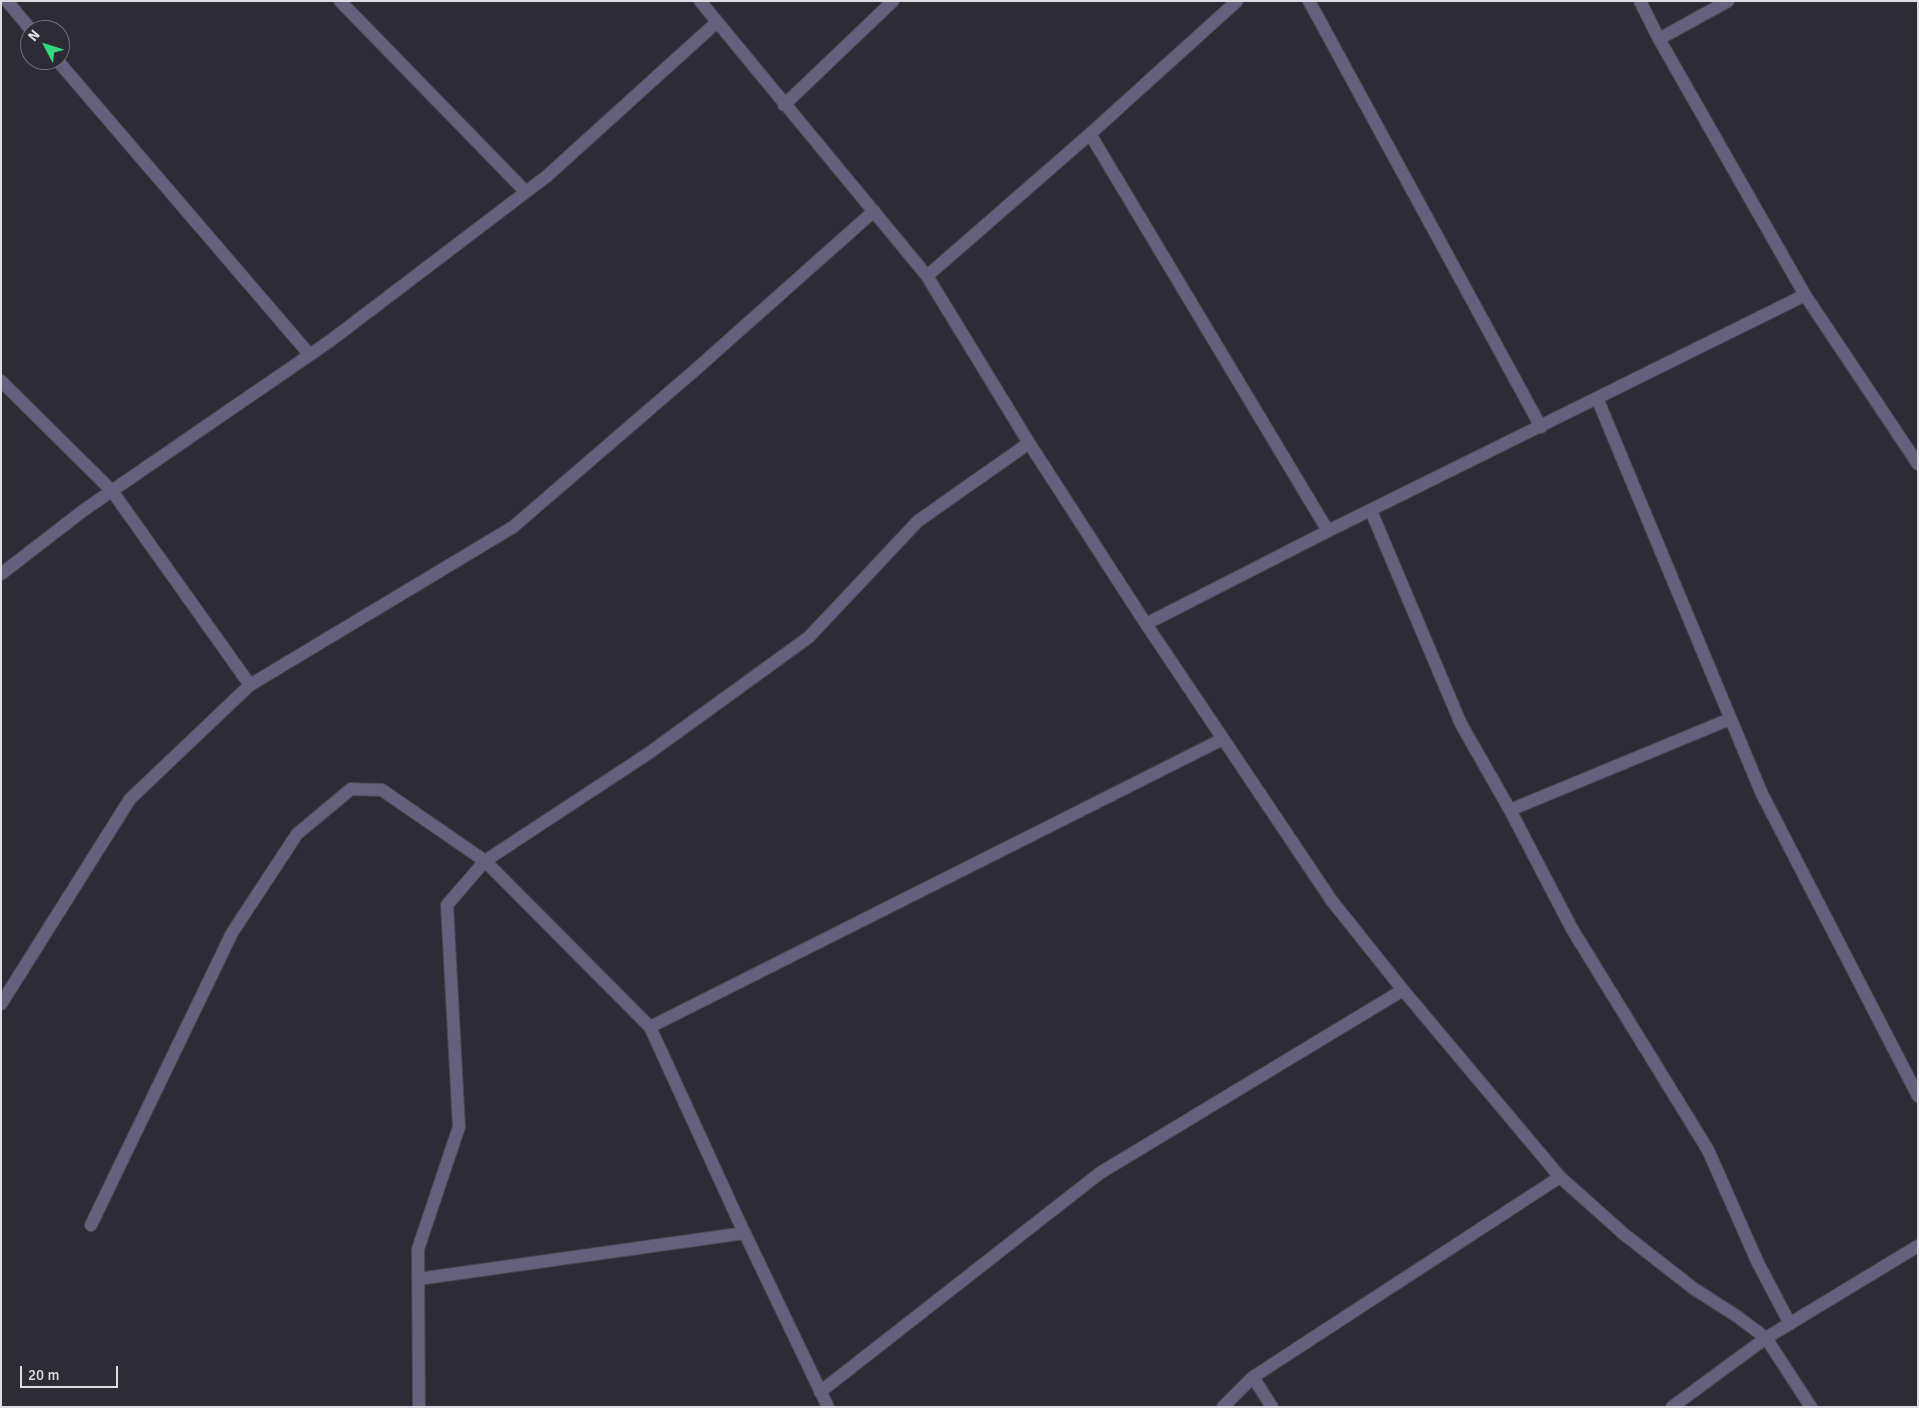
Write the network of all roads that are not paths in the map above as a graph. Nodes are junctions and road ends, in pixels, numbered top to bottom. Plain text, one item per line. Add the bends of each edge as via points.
1 (7, 1) edge
2 (340, 1) edge
3 (700, 1) edge
4 (893, 1) edge
5 (1237, 1) edge
6 (1309, 1) edge
7 (1640, 1) edge
8 (1728, 1) edge
9 (23, 20) edge
10 (716, 22) junction
11 (1659, 39) junction
12 (66, 70) edge
13 (784, 105) junction
14 (1090, 134) junction
15 (526, 192) junction
16 (874, 211) junction
17 (927, 276) junction
18 (1805, 295) junction
19 (310, 355) junction
20 (1, 381) edge
21 (1597, 398) junction
22 (1540, 427) junction
23 (1029, 443) junction
24 (1918, 464) edge
25 (112, 491) junction
26 (1371, 511) junction
27 (1328, 531) junction
28 (1, 574) edge
29 (1146, 624) junction
30 (250, 685) junction
31 (1730, 719) junction
32 (1223, 739) junction
33 (1510, 810) junction
34 (485, 861) junction
35 (1403, 990) junction
36 (1, 1004) edge
37 (650, 1027) junction
38 (1918, 1096) edge
39 (1560, 1177) junction
40 (91, 1225) dead end
41 (745, 1233) junction
42 (1918, 1246) edge
43 (418, 1280) junction
44 (1790, 1324) junction
45 (1766, 1338) junction
46 (1252, 1377) junction
47 (820, 1392) junction
48 (419, 1407) edge
49 (828, 1407) edge
50 (1223, 1407) edge
51 (1272, 1407) edge
52 (1672, 1407) edge
53 (1811, 1407) edge

1 - 9 street
2 - 15 street
3 - 10 street
4 - 13 street
5 - 14 street
6 - 22 street
7 - 11 street
8 - 11 street
10 - 13 street
10 - 15 street
11 - 18 street
12 - 19 street
13 - 16 street
14 - 17 street
14 - 27 street
15 - 19 street
16 - 17 street
16 - 30 street via 513,527
17 - 23 street
18 - 21 street
18 - 24 street
19 - 25 street
20 - 25 street
21 - 22 street
21 - 31 street
22 - 26 street
23 - 29 street
23 - 34 street via 918,521 809,637 648,753
25 - 28 street
25 - 30 street
26 - 27 street
26 - 33 street via 1462,724
27 - 29 street
29 - 32 street
30 - 36 street via 130,799
31 - 33 street
31 - 38 street via 1762,794
32 - 35 street via 1332,901
32 - 37 street
33 - 44 street via 1572,929 1708,1150 1757,1261
34 - 37 street
34 - 40 street via 382,790 351,789 297,834 232,933
34 - 43 street via 447,905 459,1127 418,1249
35 - 39 street
35 - 47 street via 1100,1173
37 - 41 street
39 - 45 street via 1625,1235 1693,1288
39 - 46 street
41 - 43 street
41 - 47 street
42 - 44 street
43 - 48 street
44 - 45 street
45 - 52 street
45 - 53 street
46 - 50 street
46 - 51 street
47 - 49 street

